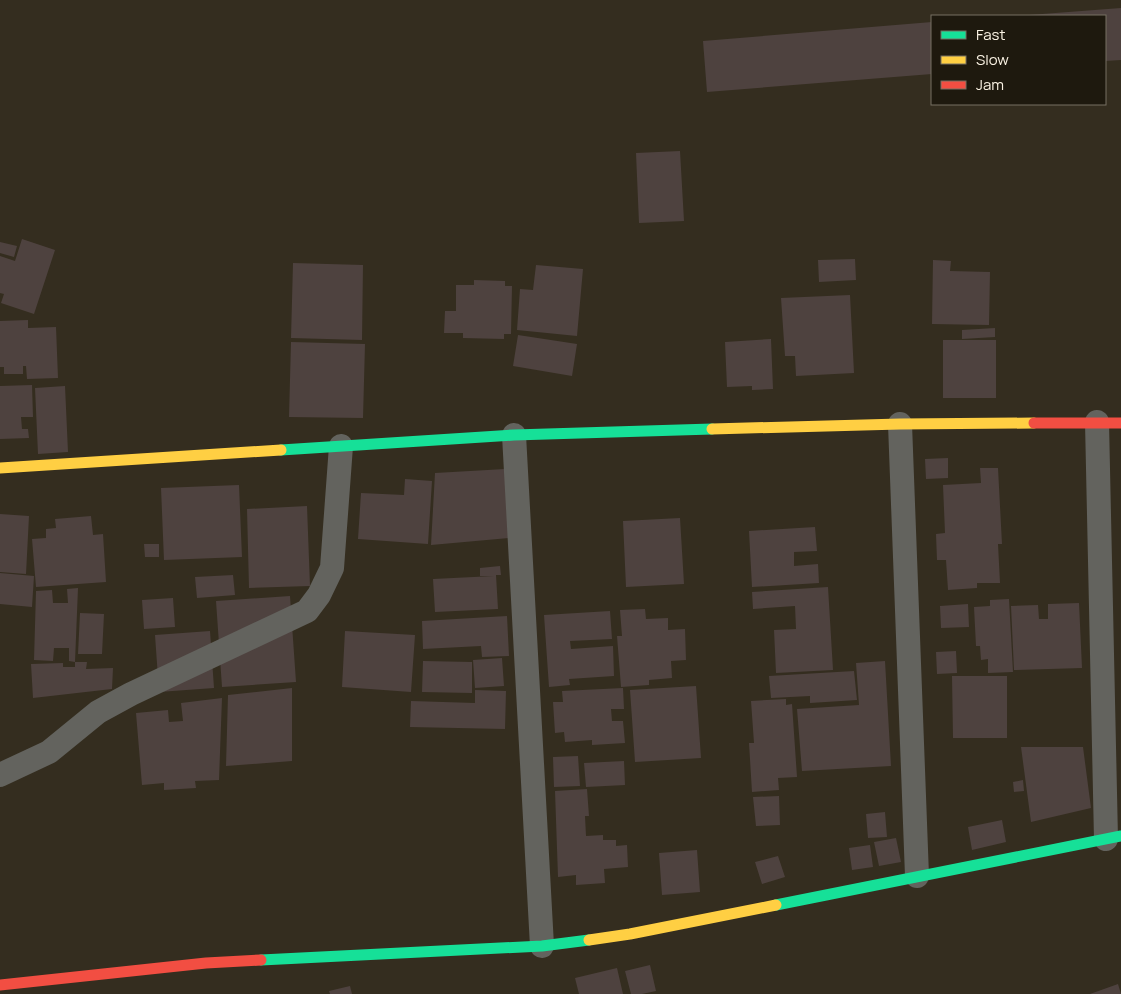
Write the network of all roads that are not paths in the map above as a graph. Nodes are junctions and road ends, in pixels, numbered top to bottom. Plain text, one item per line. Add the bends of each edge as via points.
1 (1098, 422) junction
2 (1121, 423) edge
3 (900, 424) junction
4 (514, 435) junction
5 (341, 446) junction
6 (0, 468) edge
7 (0, 775) edge
8 (1114, 837) edge
9 (917, 876) junction
10 (542, 946) junction
11 (0, 985) edge

1 - 2 street
1 - 3 street
1 - 8 street
3 - 4 street
3 - 9 street
4 - 5 street
4 - 10 street
5 - 6 street
5 - 7 street via 332,568 307,611 131,694 98,712 49,752
8 - 9 street
9 - 10 street via 630,934
10 - 11 street via 206,963

